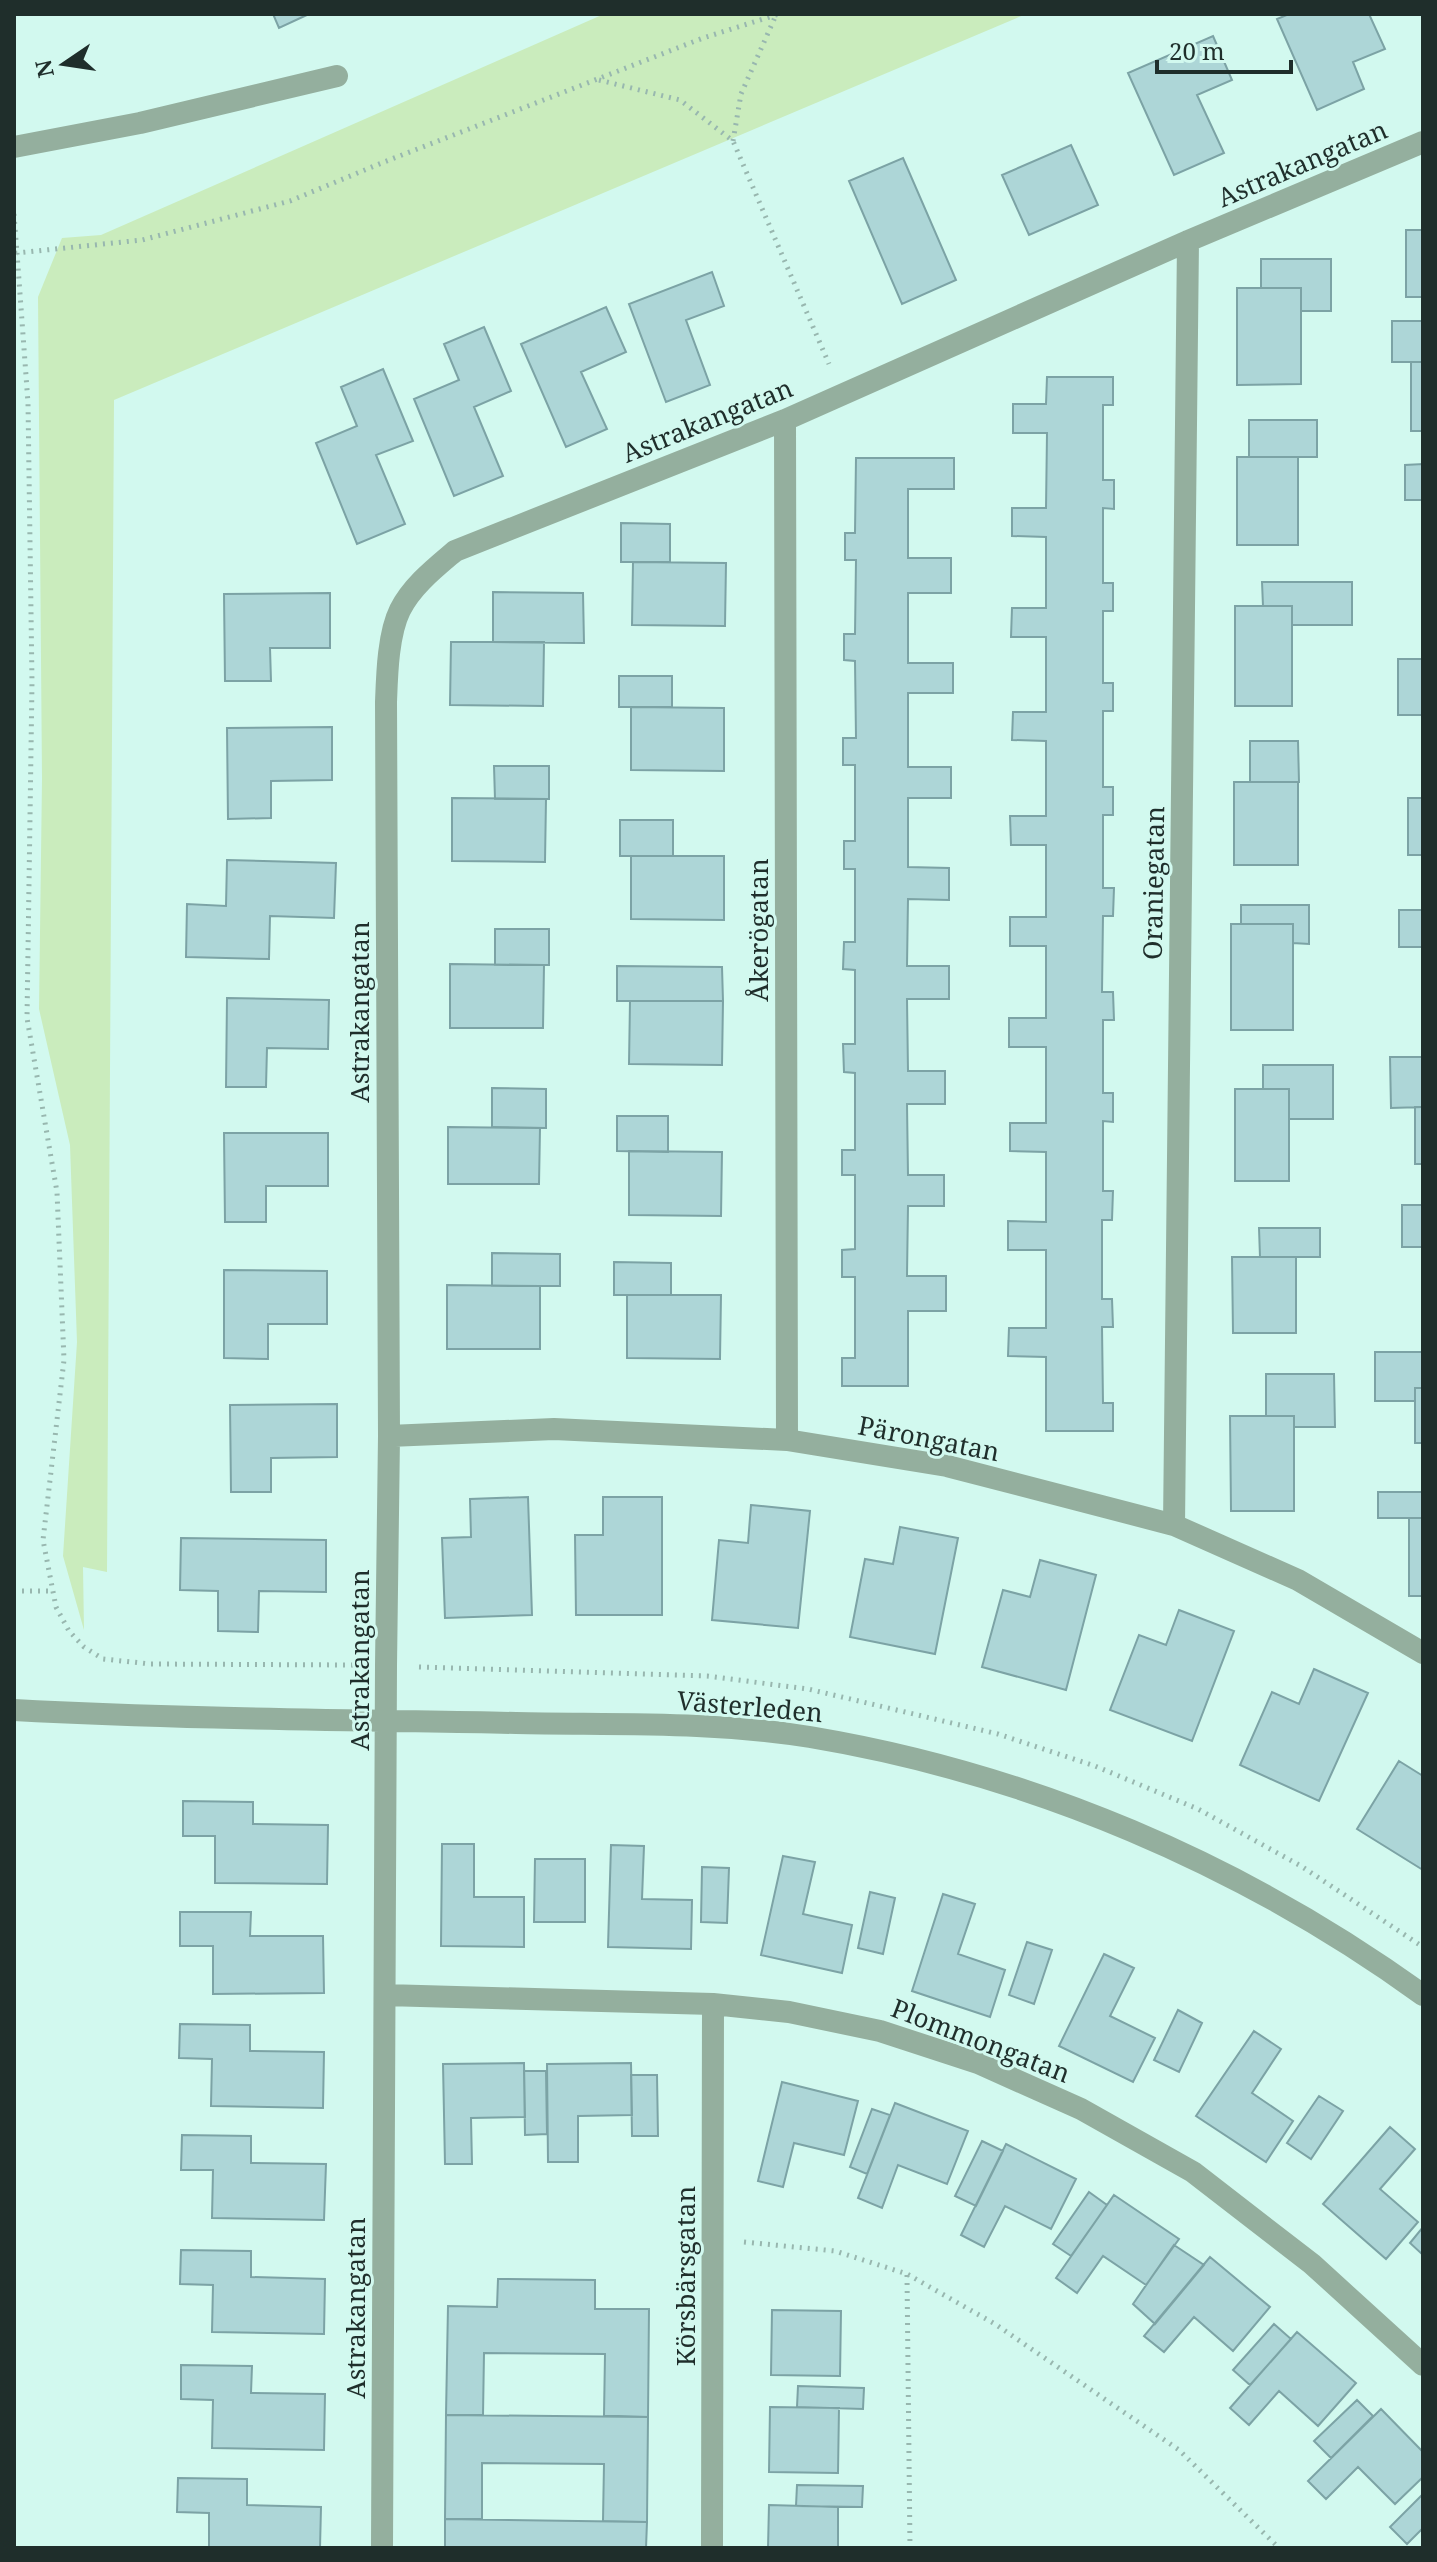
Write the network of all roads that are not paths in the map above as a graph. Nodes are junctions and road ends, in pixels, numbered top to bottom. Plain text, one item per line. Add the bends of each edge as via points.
1 (337, 76) dead end
2 (1423, 142) edge
3 (14, 147) edge
4 (1188, 241) junction
5 (785, 420) junction
6 (389, 1436) junction
7 (787, 1440) junction
8 (1174, 1525) junction
9 (1423, 1653) edge
10 (14, 1710) edge
11 (387, 1721) junction
12 (385, 1995) junction
13 (1423, 1995) edge
14 (713, 2004) junction
15 (1423, 2365) edge
16 (382, 2548) edge
17 (712, 2548) edge

1 - 3 street
2 - 4 street, Astrakangatan
4 - 5 street, Astrakangatan
4 - 8 street, Oraniegatan
5 - 6 street, Astrakangatan via 455,551 422,579 399,610 386,702
5 - 7 street, Åkerögatan
6 - 7 street, Pärongatan via 554,1429
6 - 11 street, Astrakangatan
7 - 8 street, Pärongatan via 947,1466
8 - 9 street, Pärongatan via 1298,1580
10 - 11 street, Västerleden
11 - 12 street, Astrakangatan
11 - 13 street, Västerleden via 715,1727 807,1736 895,1753 1081,1809 1177,1851 1279,1902
12 - 14 street, Plommongatan
12 - 16 street, Astrakangatan
14 - 15 street, Plommongatan via 789,2012 880,2031 978,2063 1081,2109 1193,2172 1312,2264
14 - 17 street, Körsbärsgatan

